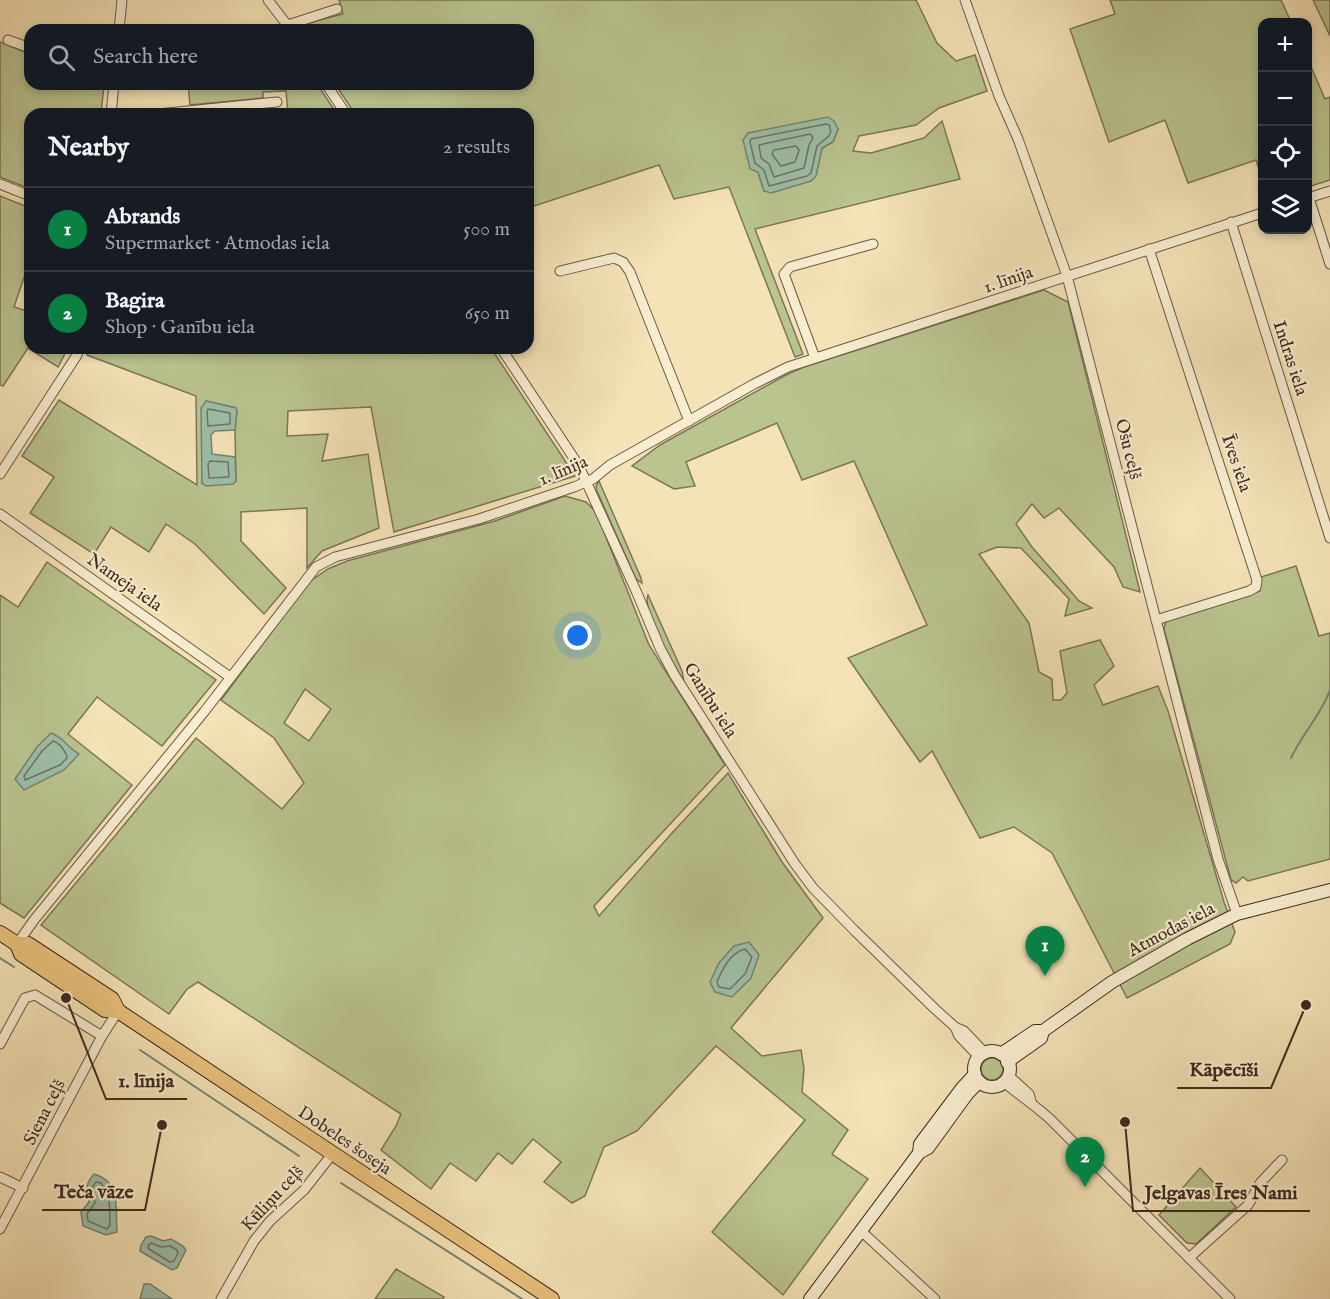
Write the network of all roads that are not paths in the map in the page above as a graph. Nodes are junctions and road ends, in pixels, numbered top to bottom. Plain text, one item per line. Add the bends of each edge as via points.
1 (122, 0) edge
2 (268, 0) edge
3 (965, 0) edge
4 (337, 9) dead end
5 (120, 24) edge
6 (287, 24) edge
7 (294, 24) edge
8 (8, 40) dead end
9 (24, 46) edge
10 (113, 90) edge
11 (330, 90) edge
12 (277, 102) dead end
13 (112, 108) edge
14 (218, 108) edge
15 (342, 108) edge
16 (0, 184) edge
17 (1330, 191) edge
18 (24, 194) edge
19 (1312, 197) edge
20 (1312, 210) edge
21 (1258, 214) edge
22 (1231, 222) junction
23 (873, 244) dead end
24 (1149, 249) junction
25 (1330, 264) edge
26 (560, 271) dead end
27 (1067, 276) junction
28 (77, 354) edge
29 (505, 354) edge
30 (815, 358) junction
31 (689, 421) junction
32 (0, 474) edge
33 (587, 481) junction
34 (0, 514) edge
35 (1330, 537) edge
36 (1156, 620) junction
37 (230, 677) junction
38 (1330, 890) edge
39 (1237, 914) junction
40 (0, 933) edge
41 (17, 944) junction
42 (118, 1011) junction
43 (102, 1036) junction
44 (0, 1044) edge
45 (982, 1055) junction
46 (1004, 1058) junction
47 (977, 1078) junction
48 (1006, 1078) junction
49 (333, 1153) junction
50 (1282, 1160) dead end
51 (0, 1176) edge
52 (23, 1188) junction
53 (0, 1229) edge
54 (860, 1230) junction
55 (1189, 1258) junction
56 (221, 1299) edge
57 (552, 1299) edge
58 (810, 1299) edge
59 (935, 1299) edge
60 (1230, 1299) edge

1 - 5 street
2 - 6 street
3 - 27 street, Ošu ceļš
4 - 7 street
8 - 9 street
10 - 13 street
11 - 15 street
12 - 14 street
16 - 18 street
17 - 19 street
20 - 25 street
21 - 22 street, 1. līnija
22 - 24 street, 1. līnija
22 - 35 street, Indras iela
23 - 30 street via 790,267 784,274
24 - 27 street, 1. līnija
24 - 36 street, Īves iela via 1257,580 1256,587 1249,591
26 - 31 street via 614,258 623,262
27 - 30 street, 1. līnija
27 - 36 street, Ošu ceļš
28 - 32 street
29 - 33 street, Ganību iela
30 - 31 street, 1. līnija via 788,367
31 - 33 street, 1. līnija
33 - 37 street, 1. līnija via 479,519 335,557 316,567
33 - 45 street, Ganību iela via 675,676 795,864 854,930 955,1027 964,1031
34 - 37 street, Nameja iela
36 - 39 street, Ošu ceļš via 1218,860
37 - 41 street, 1. līnija
38 - 39 main road, Atmodas iela
39 - 46 main road, Atmodas iela via 1112,982 1043,1031 1035,1031
40 - 41 main road, Dobeles šoseja
41 - 42 main road, Dobeles šoseja via 28,944 103,993 112,999
42 - 43 street, Siena ceļš
42 - 49 main road, Dobeles šoseja
43 - 44 street via 35,995 25,998
43 - 52 street, Siena ceļš
45 - 46 main road via 993,1052
45 - 47 main road via 974,1065
46 - 48 main road
47 - 48 main road via 989,1087
47 - 54 main road via 962,1088
48 - 55 street
49 - 56 street, Kūliņu ceļš via 304,1190 254,1241
49 - 57 main road, Dobeles šoseja
50 - 55 street via 1261,1182 1248,1205
51 - 52 street
52 - 53 street, Siena ceļš
54 - 58 main road
54 - 59 street
55 - 60 street

